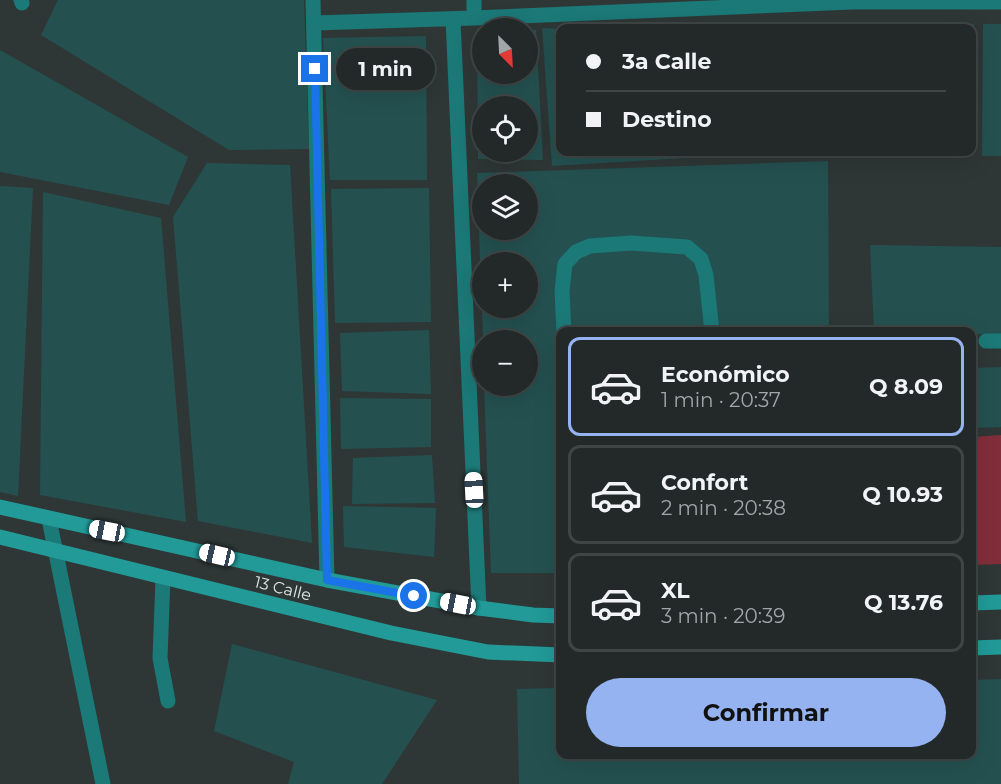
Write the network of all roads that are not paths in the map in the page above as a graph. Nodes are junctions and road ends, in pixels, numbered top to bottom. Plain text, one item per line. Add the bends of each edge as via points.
1 (314, 0) edge
2 (474, 0) edge
3 (852, 1) edge
4 (1001, 2) edge
5 (472, 18) edge
6 (474, 18) joint
7 (453, 19) junction
8 (314, 23) junction
9 (564, 327) edge
10 (711, 327) edge
11 (0, 507) edge
12 (49, 519) junction
13 (0, 537) edge
14 (56, 551) junction
15 (163, 578) junction
16 (327, 580) junction
17 (1001, 602) edge
18 (976, 603) edge
19 (479, 608) junction
20 (556, 616) edge
21 (1001, 647) edge
22 (976, 648) edge
23 (556, 655) edge
24 (168, 701) dead end
25 (103, 784) edge

1 - 8 street
2 - 6 street
3 - 4 street
3 - 6 street
5 - 7 street
7 - 8 street
7 - 19 street
8 - 16 street
9 - 10 street via 565,264 576,252 590,246 631,243 687,247 701,259
11 - 12 street
12 - 14 street
12 - 16 street
13 - 14 street, 13 Calle
14 - 15 street, 13 Calle
14 - 25 street
15 - 23 street, 13 Calle via 488,652
15 - 24 street via 160,658
16 - 19 street
17 - 18 street
19 - 20 street
21 - 22 street

